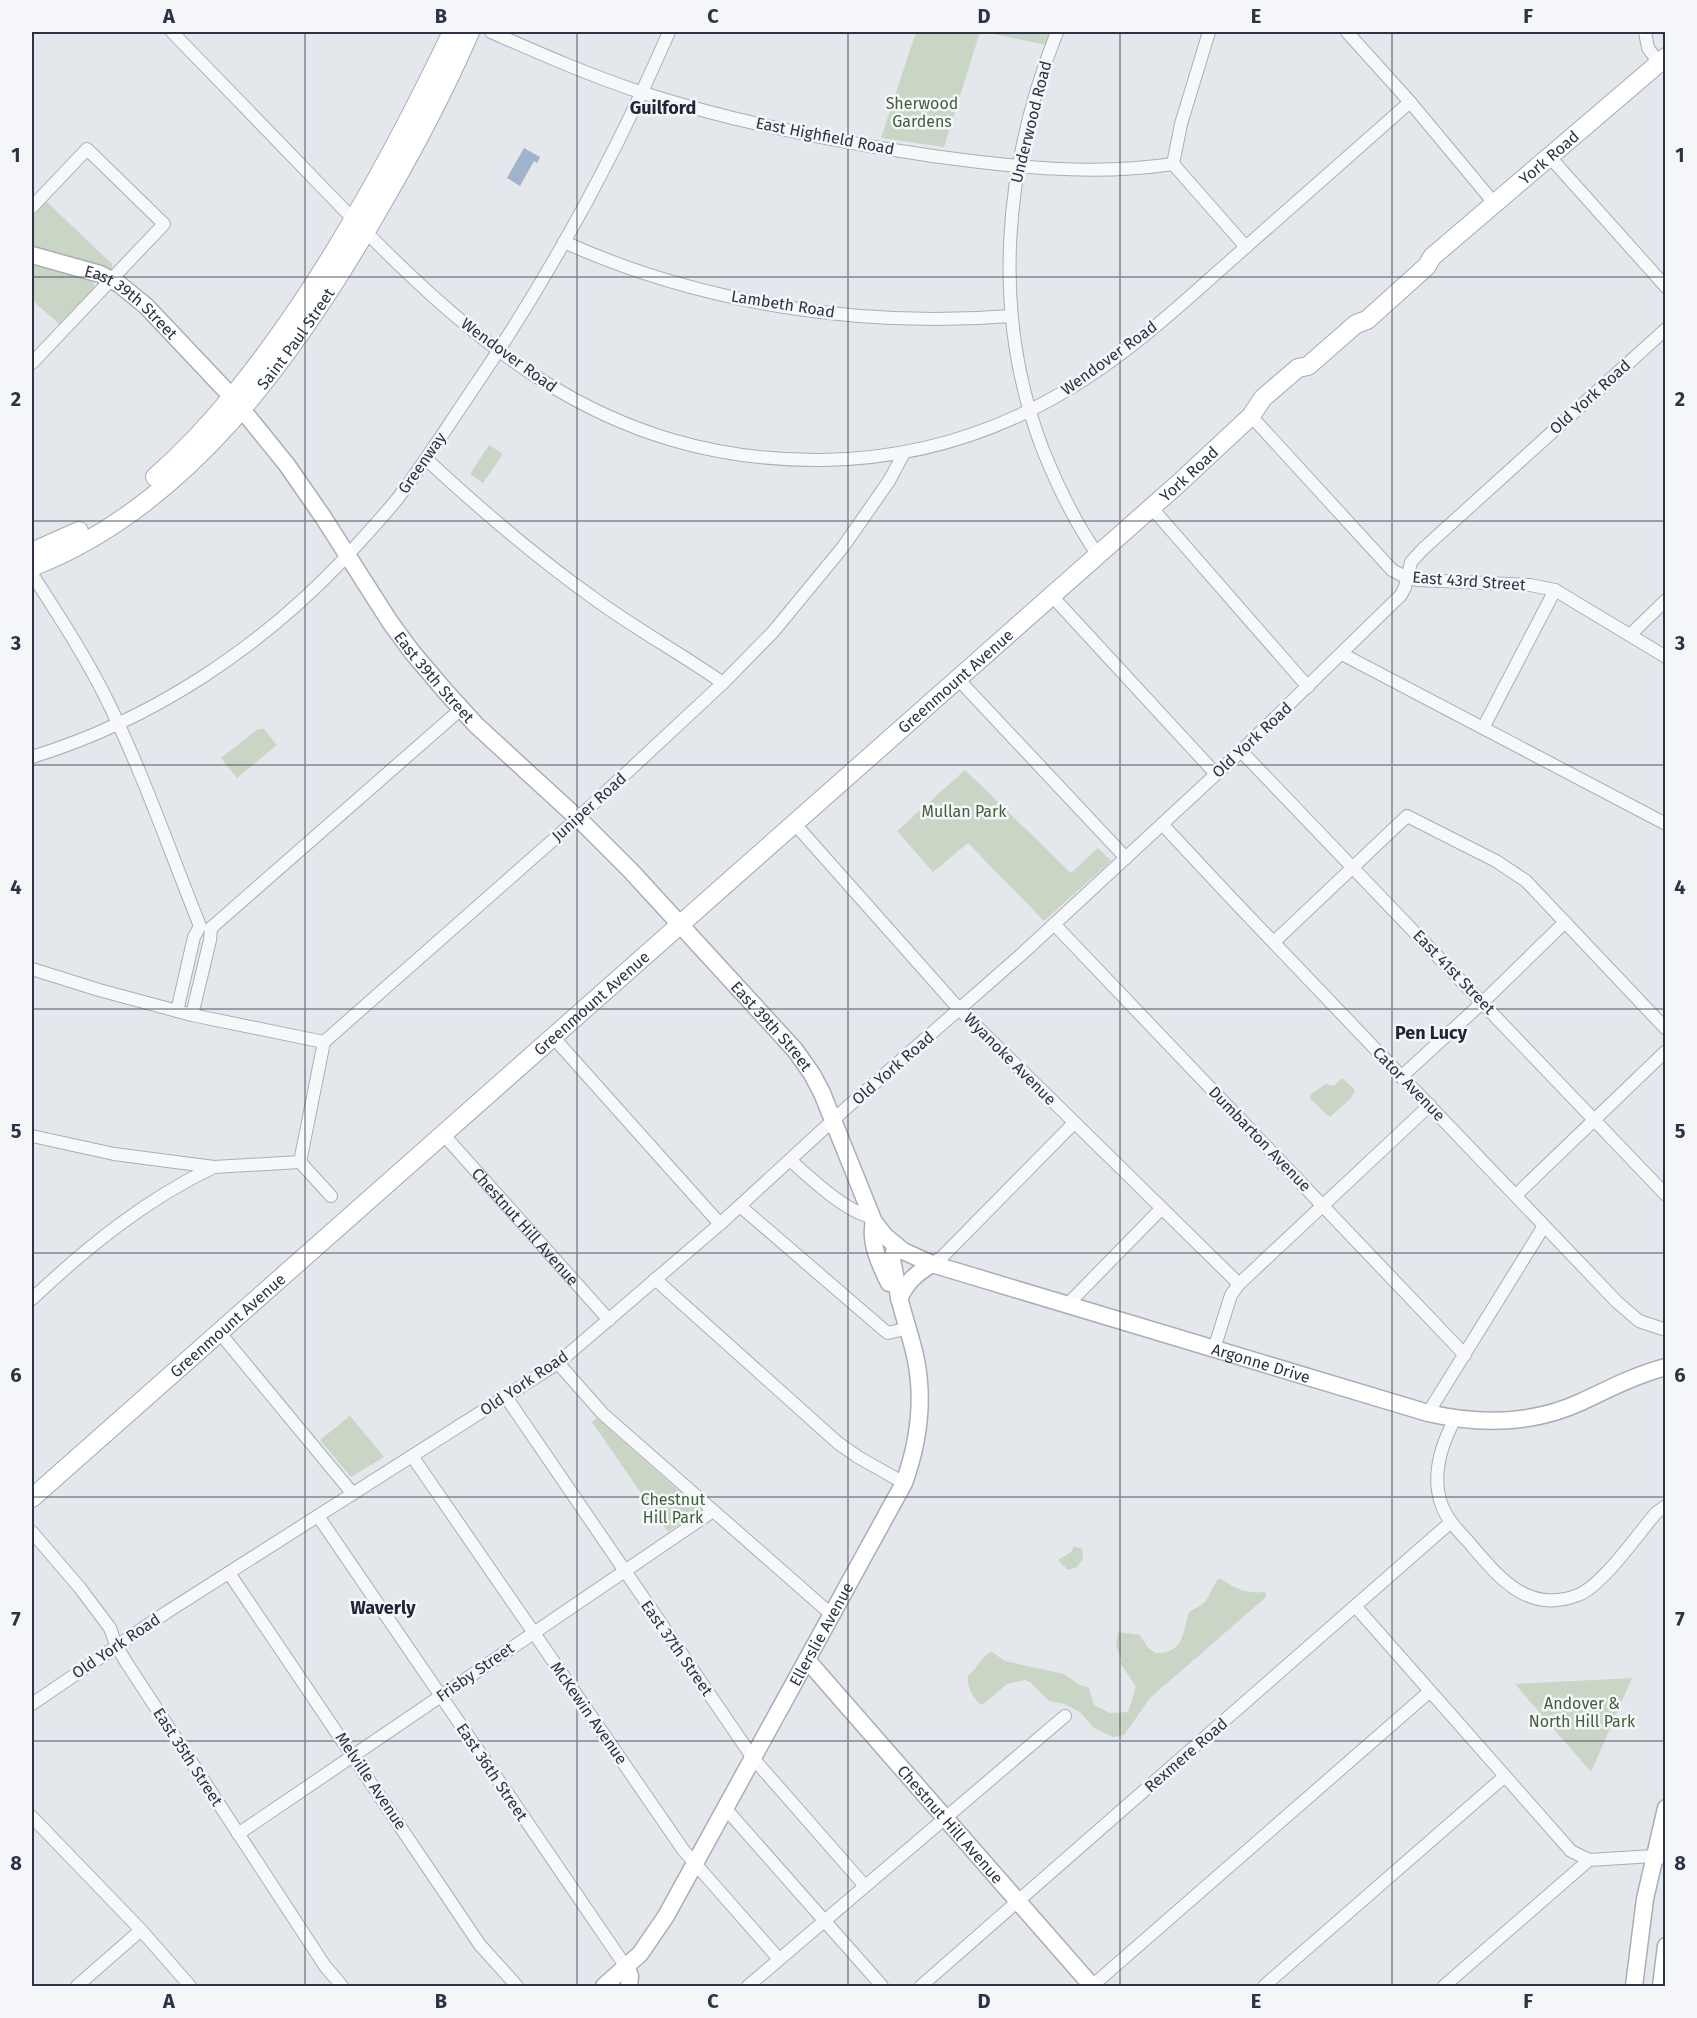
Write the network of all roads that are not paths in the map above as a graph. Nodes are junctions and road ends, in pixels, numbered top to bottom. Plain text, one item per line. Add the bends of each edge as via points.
1 (172, 32) edge
2 (452, 32) edge
3 (470, 32) edge
4 (491, 32) edge
5 (669, 32) edge
6 (1057, 32) edge
7 (1209, 32) edge
8 (1347, 32) edge
9 (1645, 32) edge
10 (1662, 60) edge
11 (642, 92) junction
12 (1410, 102) junction
13 (1549, 156) junction
14 (1173, 164) junction
15 (1017, 166) junction
16 (1494, 203) junction
17 (32, 207) edge
18 (360, 226) junction
19 (564, 242) junction
20 (1246, 247) junction
21 (32, 255) edge
22 (111, 279) junction
23 (1665, 287) edge
24 (1011, 316) junction
25 (1665, 329) edge
26 (499, 351) junction
27 (32, 363) edge
28 (237, 403) junction
29 (1029, 411) junction
30 (1251, 416) junction
31 (904, 453) junction
32 (426, 459) junction
33 (1151, 507) junction
34 (32, 552) edge
35 (347, 555) junction
36 (1098, 555) junction
37 (32, 567) edge
38 (32, 574) edge
39 (1407, 578) junction
40 (1555, 590) junction
41 (1051, 595) junction
42 (1665, 600) edge
43 (1630, 635) junction
44 (1342, 654) junction
45 (1665, 657) edge
46 (958, 679) junction
47 (723, 683) junction
48 (1308, 687) junction
49 (461, 709) junction
50 (118, 723) junction
51 (1483, 728) junction
52 (1242, 751) junction
53 (32, 757) edge
54 (1216, 774) junction
55 (578, 818) junction
56 (794, 823) junction
57 (1162, 824) junction
58 (1665, 824) edge
59 (1126, 858) junction
60 (1354, 867) junction
61 (1565, 922) junction
62 (680, 924) junction
63 (1054, 924) junction
64 (205, 927) junction
65 (1274, 942) junction
66 (32, 969) edge
67 (1483, 1002) junction
68 (960, 1010) junction
69 (177, 1011) junction
70 (192, 1015) junction
71 (1665, 1029) edge
72 (553, 1036) junction
73 (324, 1042) junction
74 (1665, 1051) edge
75 (1401, 1077) junction
76 (1430, 1105) junction
77 (1594, 1120) junction
78 (833, 1121) junction
79 (1074, 1123) junction
80 (443, 1134) junction
81 (32, 1136) edge
82 (790, 1160) junction
83 (300, 1162) junction
84 (214, 1167) junction
85 (1515, 1195) junction
86 (1665, 1195) edge
87 (331, 1196) dead end
88 (740, 1206) junction
89 (1323, 1206) junction
90 (1161, 1209) junction
91 (872, 1220) junction
92 (720, 1224) junction
93 (1544, 1226) junction
94 (896, 1246) junction
95 (932, 1264) junction
96 (656, 1280) junction
97 (1239, 1284) junction
98 (32, 1299) edge
99 (899, 1299) junction
100 (1068, 1304) junction
101 (609, 1320) junction
102 (908, 1328) junction
103 (1665, 1329) edge
104 (219, 1332) junction
105 (1214, 1349) junction
106 (1465, 1355) junction
107 (558, 1363) junction
108 (1665, 1367) edge
109 (506, 1397) junction
110 (1428, 1413) junction
111 (1455, 1419) junction
112 (412, 1456) junction
113 (904, 1483) junction
114 (353, 1494) junction
115 (32, 1498) edge
116 (1665, 1506) edge
117 (713, 1511) junction
118 (318, 1516) junction
119 (1451, 1522) junction
120 (32, 1532) edge
121 (625, 1572) junction
122 (229, 1573) junction
123 (1356, 1607) junction
124 (832, 1616) junction
125 (533, 1632) junction
126 (116, 1645) junction
127 (807, 1660) junction
128 (1429, 1692) junction
129 (441, 1696) junction
130 (32, 1704) edge
131 (1065, 1716) dead end
132 (354, 1757) junction
133 (753, 1758) junction
134 (1505, 1776) junction
135 (725, 1808) junction
136 (1665, 1808) edge
137 (32, 1817) edge
138 (945, 1817) junction
139 (238, 1834) junction
140 (1659, 1857) edge
141 (1589, 1860) junction
142 (694, 1864) junction
143 (865, 1886) junction
144 (1018, 1902) junction
145 (824, 1921) junction
146 (141, 1930) junction
147 (1665, 1946) edge
148 (779, 1959) junction
149 (626, 1967) junction
150 (77, 1986) edge
151 (190, 1986) edge
152 (342, 1986) edge
153 (517, 1986) edge
154 (604, 1986) edge
155 (629, 1986) edge
156 (748, 1986) edge
157 (882, 1986) edge
158 (921, 1986) edge
159 (1092, 1986) edge
160 (1264, 1986) edge
161 (1444, 1986) edge
162 (1634, 1986) edge
163 (1661, 1986) edge

1 - 18 street, Wendover Road
2 - 18 main road, Saint Paul Street
3 - 18 main road, Saint Paul Street via 422,132
4 - 11 street, East Highfield Road
5 - 11 street, Greenway
6 - 15 street, Underwood Road via 1033,100
7 - 14 street
8 - 12 street
9 - 10 street via 1650,51
10 - 13 main road, York Road
11 - 15 street, East Highfield Road via 740,120 825,138
11 - 19 street, Greenway
12 - 16 street
12 - 20 street, Wendover Road
13 - 16 main road, York Road
13 - 23 street
14 - 15 street, East Highfield Road via 1084,171
14 - 20 street
15 - 24 street, Underwood Road via 1009,251
16 - 30 main road, York Road via 1367,320 1356,324 1308,366 1305,376
17 - 22 street via 87,149 164,224
18 - 26 street, Wendover Road via 422,287
18 - 28 main road, Saint Paul Street via 286,325
19 - 24 street, Lambeth Road via 671,281 773,305 950,320
19 - 26 street, Greenway
20 - 29 street, Wendover Road via 1130,347 1068,390
21 - 22 main road, East 39th Street
22 - 27 street
22 - 28 main road, East 39th Street via 146,306
24 - 29 street, Underwood Road
25 - 39 street, Old York Road via 1423,549 1411,562
26 - 31 street, Wendover Road via 543,383 586,406 686,445 787,459 848,459
26 - 32 street, Greenway
28 - 34 main road, Saint Paul Street via 140,491 86,527
28 - 35 main road, East 39th Street via 287,465
28 - 37 main road, Saint Paul Street via 210,442 133,511 73,548
29 - 31 street, Wendover Road via 980,432
29 - 36 street, Underwood Road via 1064,498
30 - 33 main road, York Road
30 - 39 street, East 43rd Street via 1392,570
31 - 47 street, Juniper Road via 843,548 773,632
32 - 35 street, Greenway
32 - 47 street via 562,575
33 - 36 main road, Greenmount Avenue
33 - 48 street
35 - 49 main road, East 39th Street via 412,652
35 - 50 street, Greenway via 242,651
36 - 41 main road, Greenmount Avenue
38 - 50 street via 84,657
39 - 40 street, East 43rd Street
39 - 44 street, Old York Road via 1401,595
40 - 43 street, East 43rd Street
40 - 51 street
41 - 46 main road, Greenmount Avenue
41 - 54 street
42 - 43 street
43 - 45 street, East 43rd Street
44 - 48 street, Old York Road
44 - 51 street
46 - 56 main road, Greenmount Avenue
46 - 59 street
47 - 55 street, Juniper Road
48 - 52 street, Old York Road
49 - 55 main road, East 39th Street
49 - 64 street
50 - 53 street, Greenway
50 - 64 street
51 - 58 street
52 - 54 street, Old York Road
52 - 60 street, East 41st Street
54 - 57 street, Old York Road
55 - 62 main road, East 39th Street
55 - 73 street, Juniper Road
56 - 62 main road, Greenmount Avenue
56 - 68 street, Wyanoke Avenue
57 - 59 street, Old York Road
57 - 65 street, Cator Avenue
59 - 63 street, Old York Road
60 - 61 street via 1407,816 1515,873
60 - 65 street
60 - 67 street, East 41st Street
61 - 67 street
61 - 71 street
62 - 72 main road, Greenmount Avenue
62 - 78 main road, East 39th Street via 799,1055 818,1084
63 - 68 street, Old York Road
63 - 89 street, Dumbarton Avenue
64 - 69 street via 194,937
64 - 70 street via 210,940
65 - 75 street, Cator Avenue
66 - 69 street
67 - 75 street
67 - 77 street, East 41st Street
68 - 78 street, Old York Road
68 - 79 street, Wyanoke Avenue
69 - 70 street
70 - 73 street
72 - 80 main road, Greenmount Avenue
72 - 92 street
73 - 83 street
74 - 77 street
75 - 76 street, Cator Avenue
76 - 85 street, Cator Avenue
76 - 89 street
77 - 85 street
77 - 86 street, East 41st Street
78 - 82 street, Old York Road
78 - 91 main road
79 - 90 street, Wyanoke Avenue
79 - 95 street
80 - 101 street, Chestnut Hill Avenue
80 - 104 main road, Greenmount Avenue
81 - 84 street via 93,1150
82 - 88 street, Old York Road
82 - 91 street via 843,1203
83 - 84 street
83 - 87 street
84 - 98 street via 147,1204
85 - 93 street, Cator Avenue
88 - 92 street, Old York Road
88 - 102 street via 888,1333
89 - 97 street
89 - 106 street, Dumbarton Avenue
90 - 97 street, Wyanoke Avenue
90 - 100 street
91 - 94 main road, Argonne Drive
91 - 99 main road via 874,1245
92 - 96 street, Old York Road
93 - 103 street, Cator Avenue via 1629,1314
93 - 106 street
94 - 95 main road, Argonne Drive
94 - 99 main road, Ellerslie Avenue via 892,1259
95 - 99 main road via 908,1282
95 - 100 main road, Argonne Drive
96 - 101 street, Old York Road
96 - 113 street via 832,1438
97 - 105 street via 1231,1295
99 - 102 main road, Ellerslie Avenue
100 - 105 main road, Argonne Drive
101 - 107 street, Old York Road
102 - 113 main road, Ellerslie Avenue via 918,1379 919,1413 914,1451
104 - 114 street
104 - 115 main road, Greenmount Avenue
105 - 110 main road, Argonne Drive
106 - 110 street
107 - 109 street, Old York Road
107 - 117 street via 594,1406
108 - 111 main road, Argonne Drive via 1544,1415 1504,1421
109 - 112 street, Old York Road
109 - 121 street, East 37th Street
110 - 111 main road, Argonne Drive
111 - 119 street via 1441,1452 1438,1474 1442,1506
112 - 114 street, Old York Road
112 - 125 street, McKewin Avenue
113 - 124 main road, Ellerslie Avenue
114 - 118 street, Old York Road
116 - 119 street via 1593,1587 1577,1596 1557,1600 1531,1598 1506,1584
117 - 121 street, Frisby Street
117 - 124 street
118 - 122 street, Old York Road
118 - 129 street, East 36th Street
119 - 123 street, Rexmere Road
120 - 126 street, East 35th Street via 110,1628
121 - 125 street, Frisby Street
121 - 133 street, East 37th Street
122 - 126 street, Old York Road
122 - 132 street, Melville Avenue
123 - 128 street
123 - 144 street, Rexmere Road
124 - 127 main road, Ellerslie Avenue
125 - 129 street, Frisby Street
125 - 142 street, McKewin Avenue
126 - 130 street, Old York Road
126 - 139 street, East 35th Street
127 - 133 main road, Ellerslie Avenue
127 - 138 main road, Chestnut Hill Avenue
128 - 134 street
128 - 159 street
129 - 132 street, Frisby Street
129 - 149 street, East 36th Street
131 - 138 street
132 - 139 street, Frisby Street
132 - 153 street, Melville Avenue via 480,1945
133 - 135 main road, Ellerslie Avenue
133 - 143 street, East 37th Street
134 - 141 street via 1571,1851
134 - 160 street
135 - 142 main road, Ellerslie Avenue
135 - 145 street
136 - 140 main road
137 - 146 street
138 - 143 street
138 - 144 main road, Chestnut Hill Avenue
139 - 152 street, East 35th Street
140 - 141 street
140 - 162 main road via 1641,1923
141 - 161 street
142 - 148 street, McKewin Avenue
142 - 149 main road, Ellerslie Avenue via 656,1932
143 - 145 street
144 - 158 street, Rexmere Road
144 - 159 main road, Chestnut Hill Avenue
145 - 148 street
145 - 157 street
146 - 150 street
146 - 151 street
147 - 163 main road
148 - 156 street
149 - 154 main road, Ellerslie Avenue
149 - 155 main road

